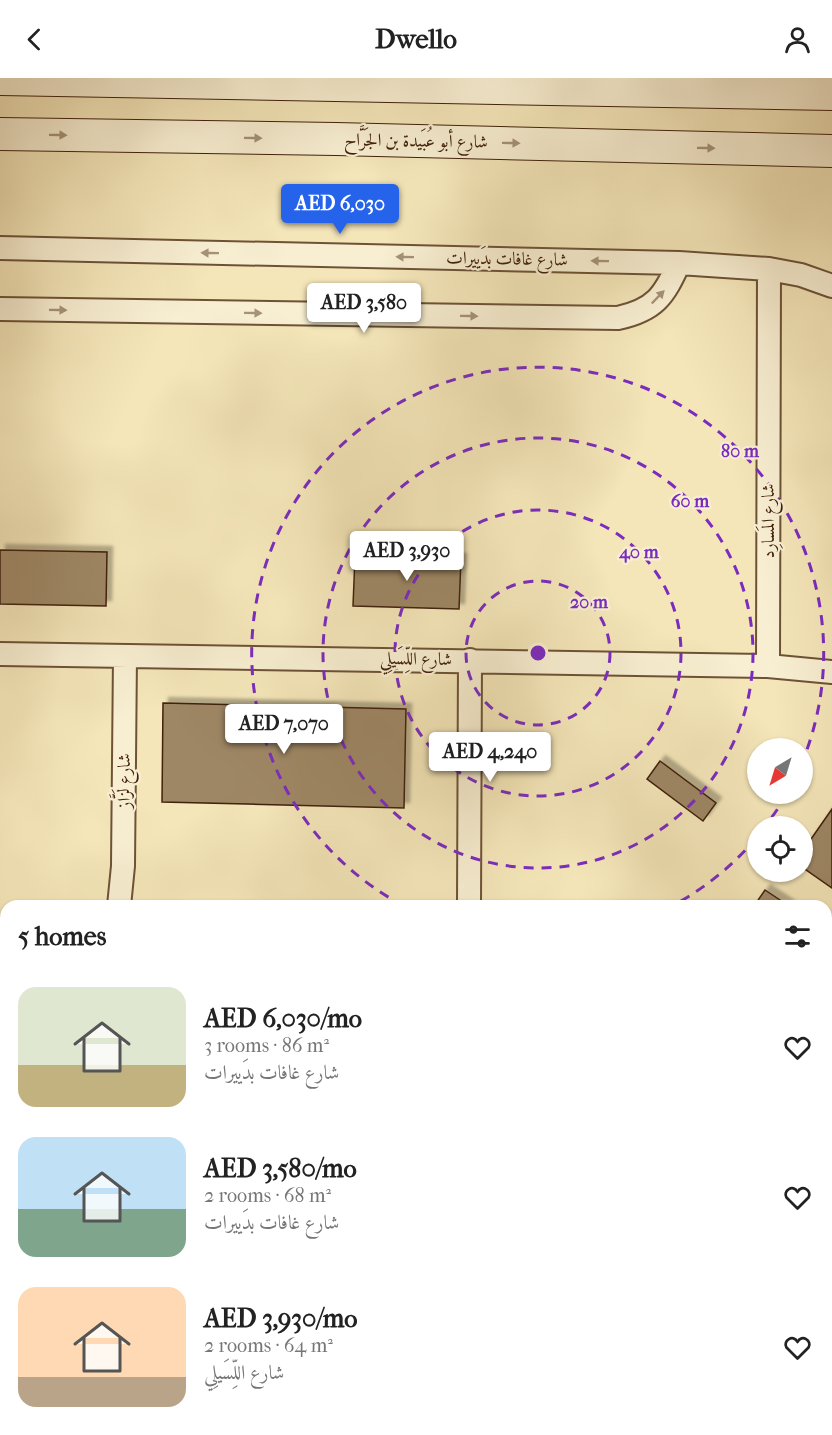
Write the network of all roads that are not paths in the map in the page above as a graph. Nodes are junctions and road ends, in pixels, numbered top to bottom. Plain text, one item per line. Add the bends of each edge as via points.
1 (0, 78) edge
2 (832, 94) edge
3 (0, 135) edge
4 (832, 151) edge
5 (0, 248) edge
6 (679, 263) junction
7 (769, 269) junction
8 (832, 286) edge
9 (0, 309) edge
10 (0, 654) edge
11 (125, 656) junction
12 (470, 660) junction
13 (768, 666) junction
14 (832, 672) edge
15 (119, 900) edge
16 (469, 900) edge

1 - 2 main road
3 -> 4 main road, شارع أبو عُبَيدة بن الجَرَّاح
6 -> 5 street, شارع غافات بدَييرات
6 - 7 street, شارع غافات بدَييرات
9 -> 6 street via 618,318 640,313 662,295
7 - 8 street, شارع غافات بدَييرات
7 - 13 street, شارع المَسارِد
10 - 11 street, شارع اللِّسَيلِي
11 - 12 street, شارع اللِّسَيلِي
11 - 15 street, شارع لَزَّاز via 123,866
12 - 13 street, شارع اللِّسَيلِي
12 - 16 street
13 - 14 street, شارع اللِّسَيلِي

